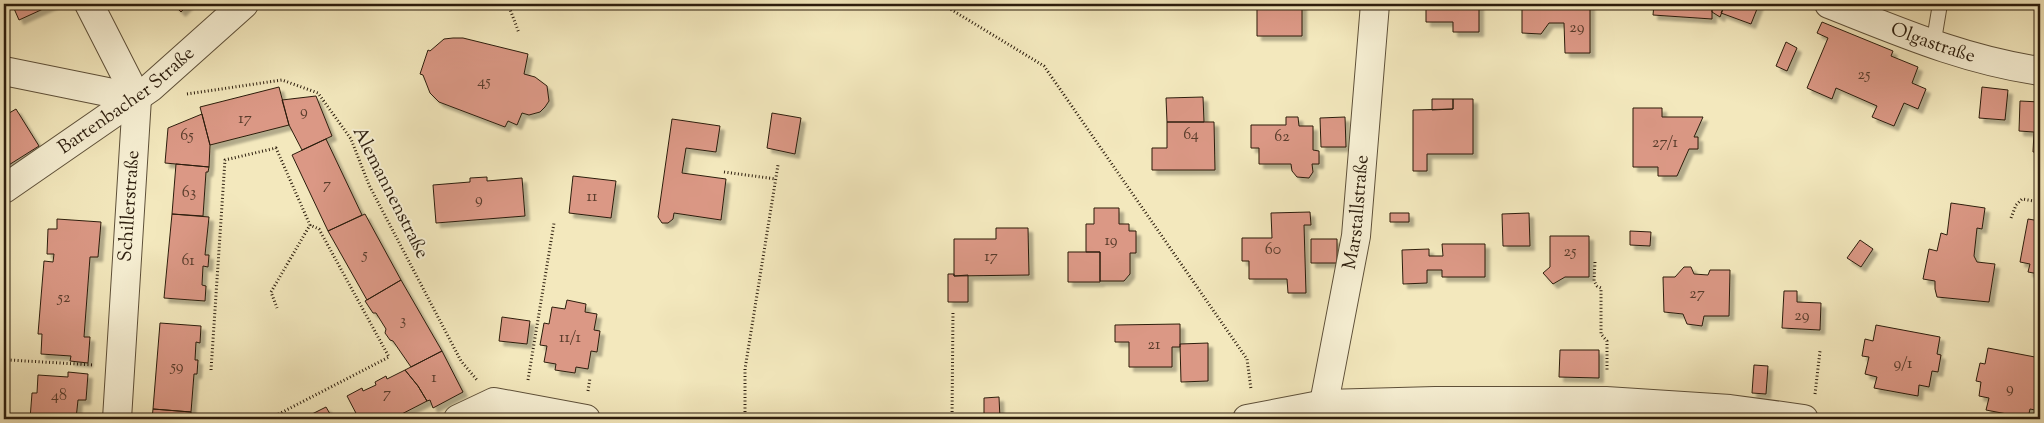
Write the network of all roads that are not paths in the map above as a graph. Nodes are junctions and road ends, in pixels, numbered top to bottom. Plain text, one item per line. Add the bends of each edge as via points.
1 (89, 4) edge
2 (244, 4) edge
3 (1375, 4) edge
4 (1828, 4) edge
5 (1940, 4) edge
6 (1933, 46) junction
7 (4, 70) edge
8 (2040, 71) edge
9 (143, 93) junction
10 (4, 189) edge
11 (1809, 410) edge
12 (1323, 412) edge
13 (117, 419) edge
14 (458, 419) edge
15 (586, 419) edge
16 (1251, 419) edge

1 - 9 street
2 - 9 street, Bartenbacher Straße
3 - 12 street, Marstallstraße via 1356,236
4 - 6 street, Olgastraße
5 - 6 lane
6 - 8 street, Olgastraße via 1969,57
7 - 9 street
9 - 10 street, Bartenbacher Straße
9 - 13 street, Schillerstraße
11 - 12 street via 1730,410 1606,400 1435,400
12 - 16 street
14 - 15 street via 494,402

